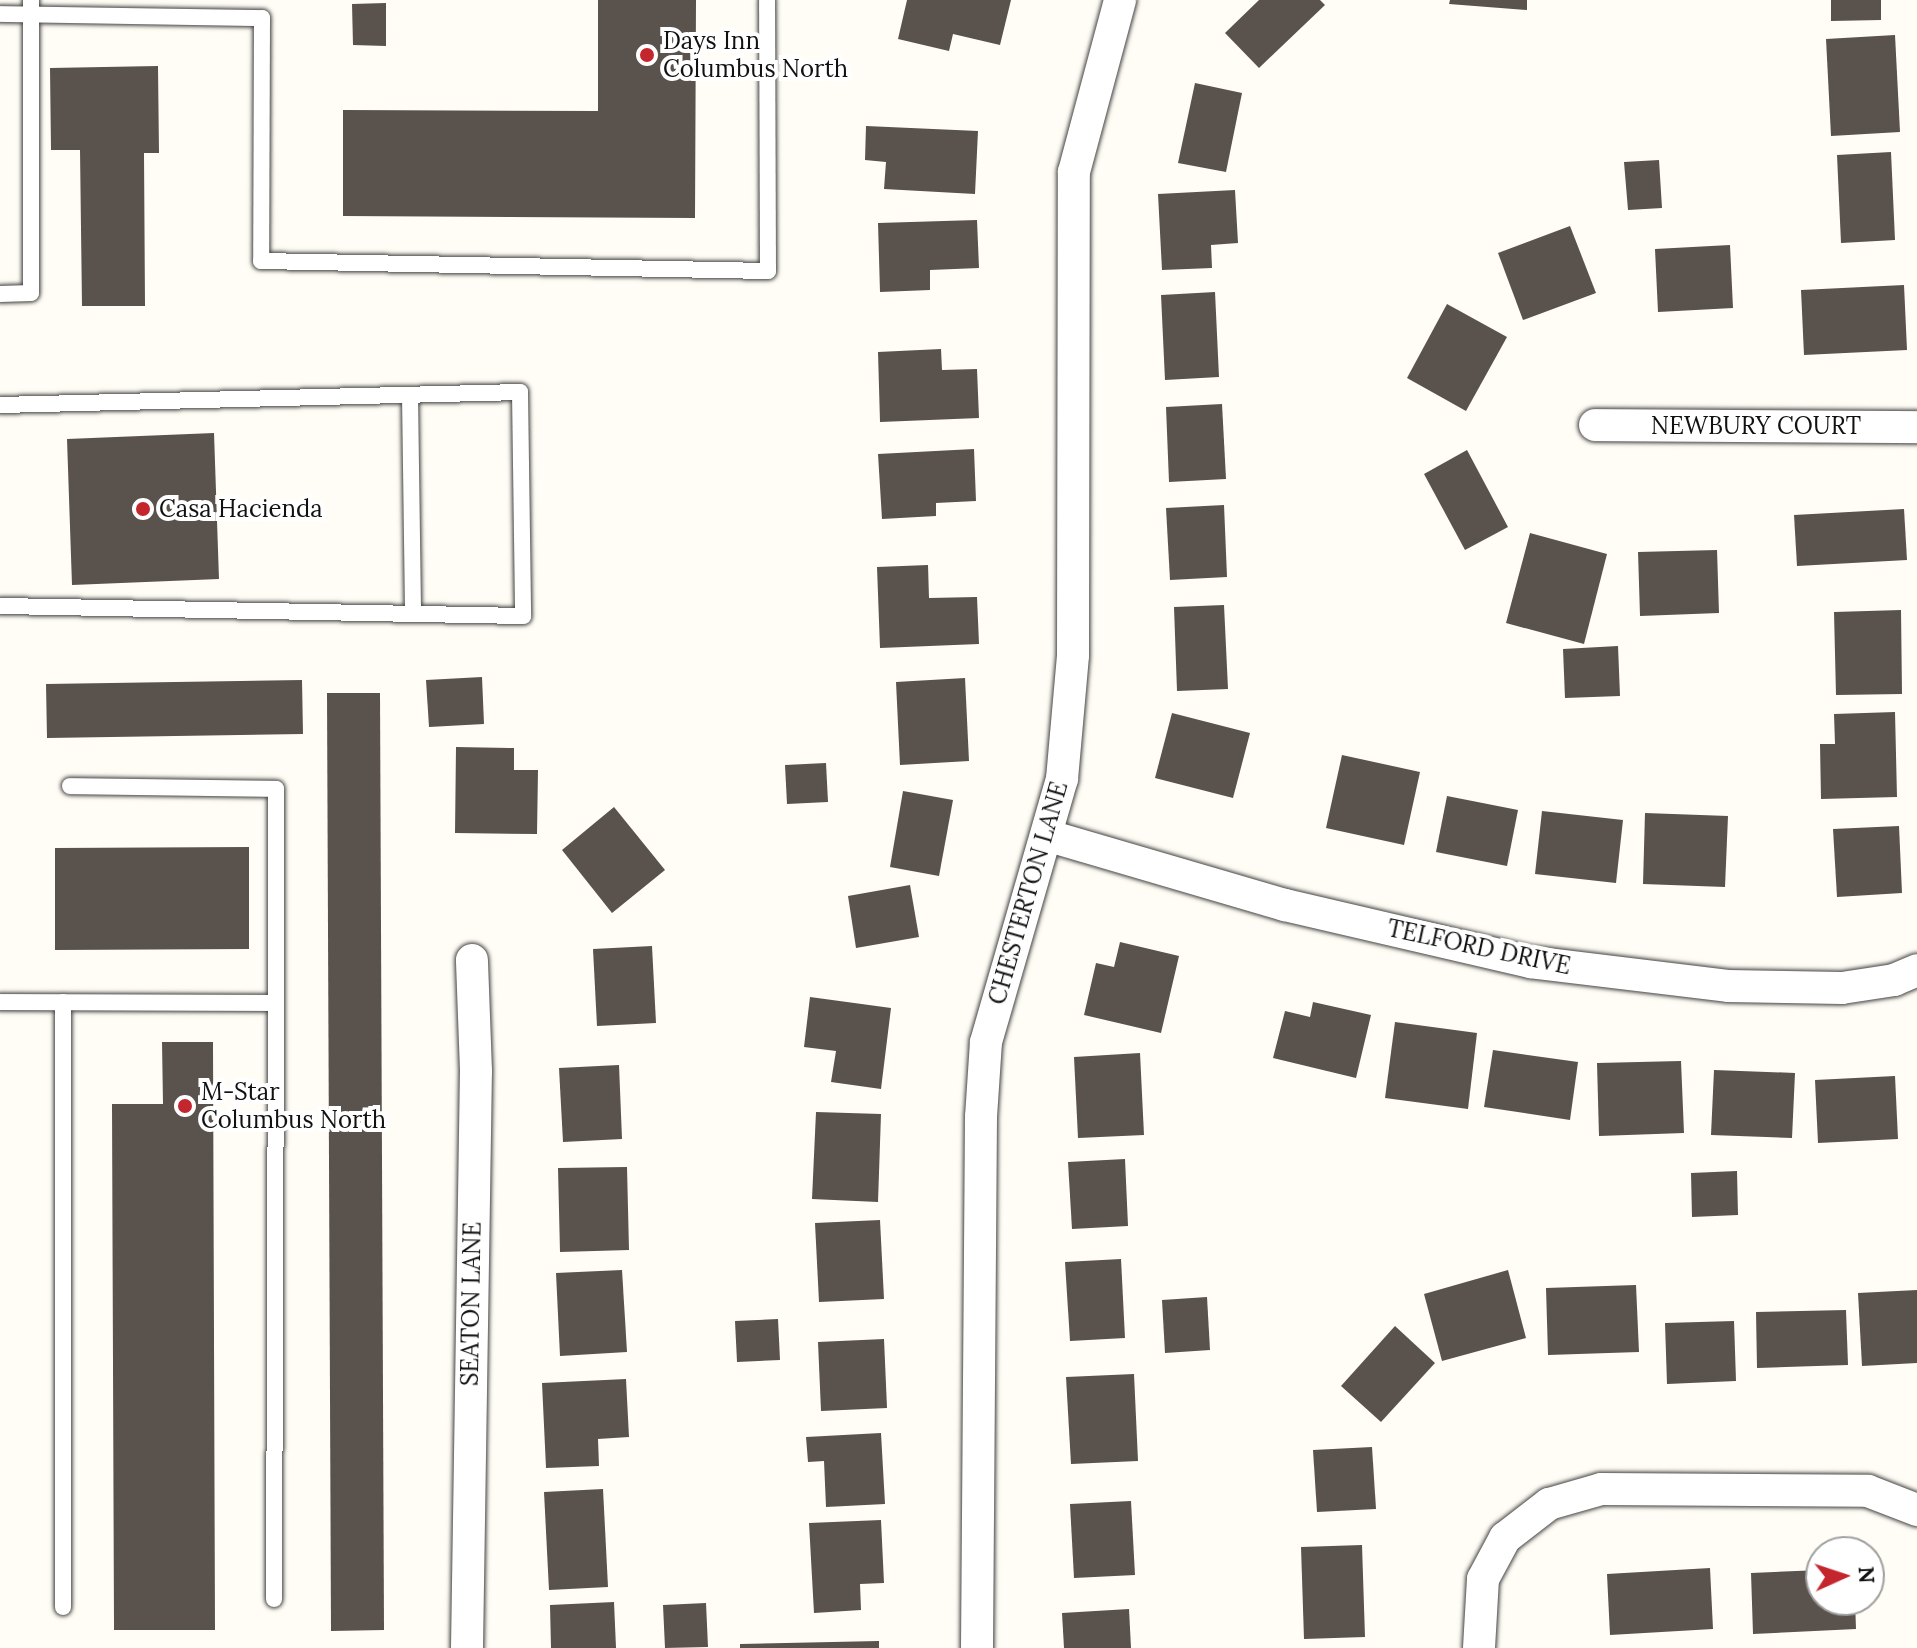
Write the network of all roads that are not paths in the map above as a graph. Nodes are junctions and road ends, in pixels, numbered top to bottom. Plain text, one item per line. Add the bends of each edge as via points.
1 (767, 0) edge
2 (1120, 0) edge
3 (31, 7) edge
4 (0, 14) edge
5 (0, 294) edge
6 (410, 395) junction
7 (0, 405) edge
8 (1595, 425) dead end
9 (1917, 427) edge
10 (0, 606) edge
11 (413, 612) junction
12 (70, 786) dead end
13 (1049, 836) junction
14 (472, 960) dead end
15 (1917, 970) edge
16 (0, 1002) edge
17 (63, 1002) junction
18 (276, 1003) junction
19 (1917, 1510) edge
20 (274, 1599) dead end
21 (63, 1607) dead end
22 (467, 1648) edge
23 (977, 1648) edge
24 (1479, 1648) edge

1 - 3 lane via 768,271 261,261 262,18
2 - 13 street, CHESTERTON LANE via 1074,172 1073,655 1062,779
3 - 4 lane
3 - 5 lane via 31,293
6 - 7 lane
6 - 11 lane
6 - 11 lane via 520,392 523,616
8 - 9 street, NEWBURY COURT
10 - 11 lane
12 - 18 lane via 276,789
13 - 15 street, TELFORD DRIVE via 1285,905 1530,962 1742,987 1842,988 1894,980
13 - 23 street, CHESTERTON LANE via 986,1042
14 - 22 street, SEATON LANE via 476,1071
16 - 17 lane
17 - 18 lane
17 - 21 lane
18 - 20 lane
19 - 24 street via 1868,1491 1601,1489 1549,1504 1505,1538 1483,1579

